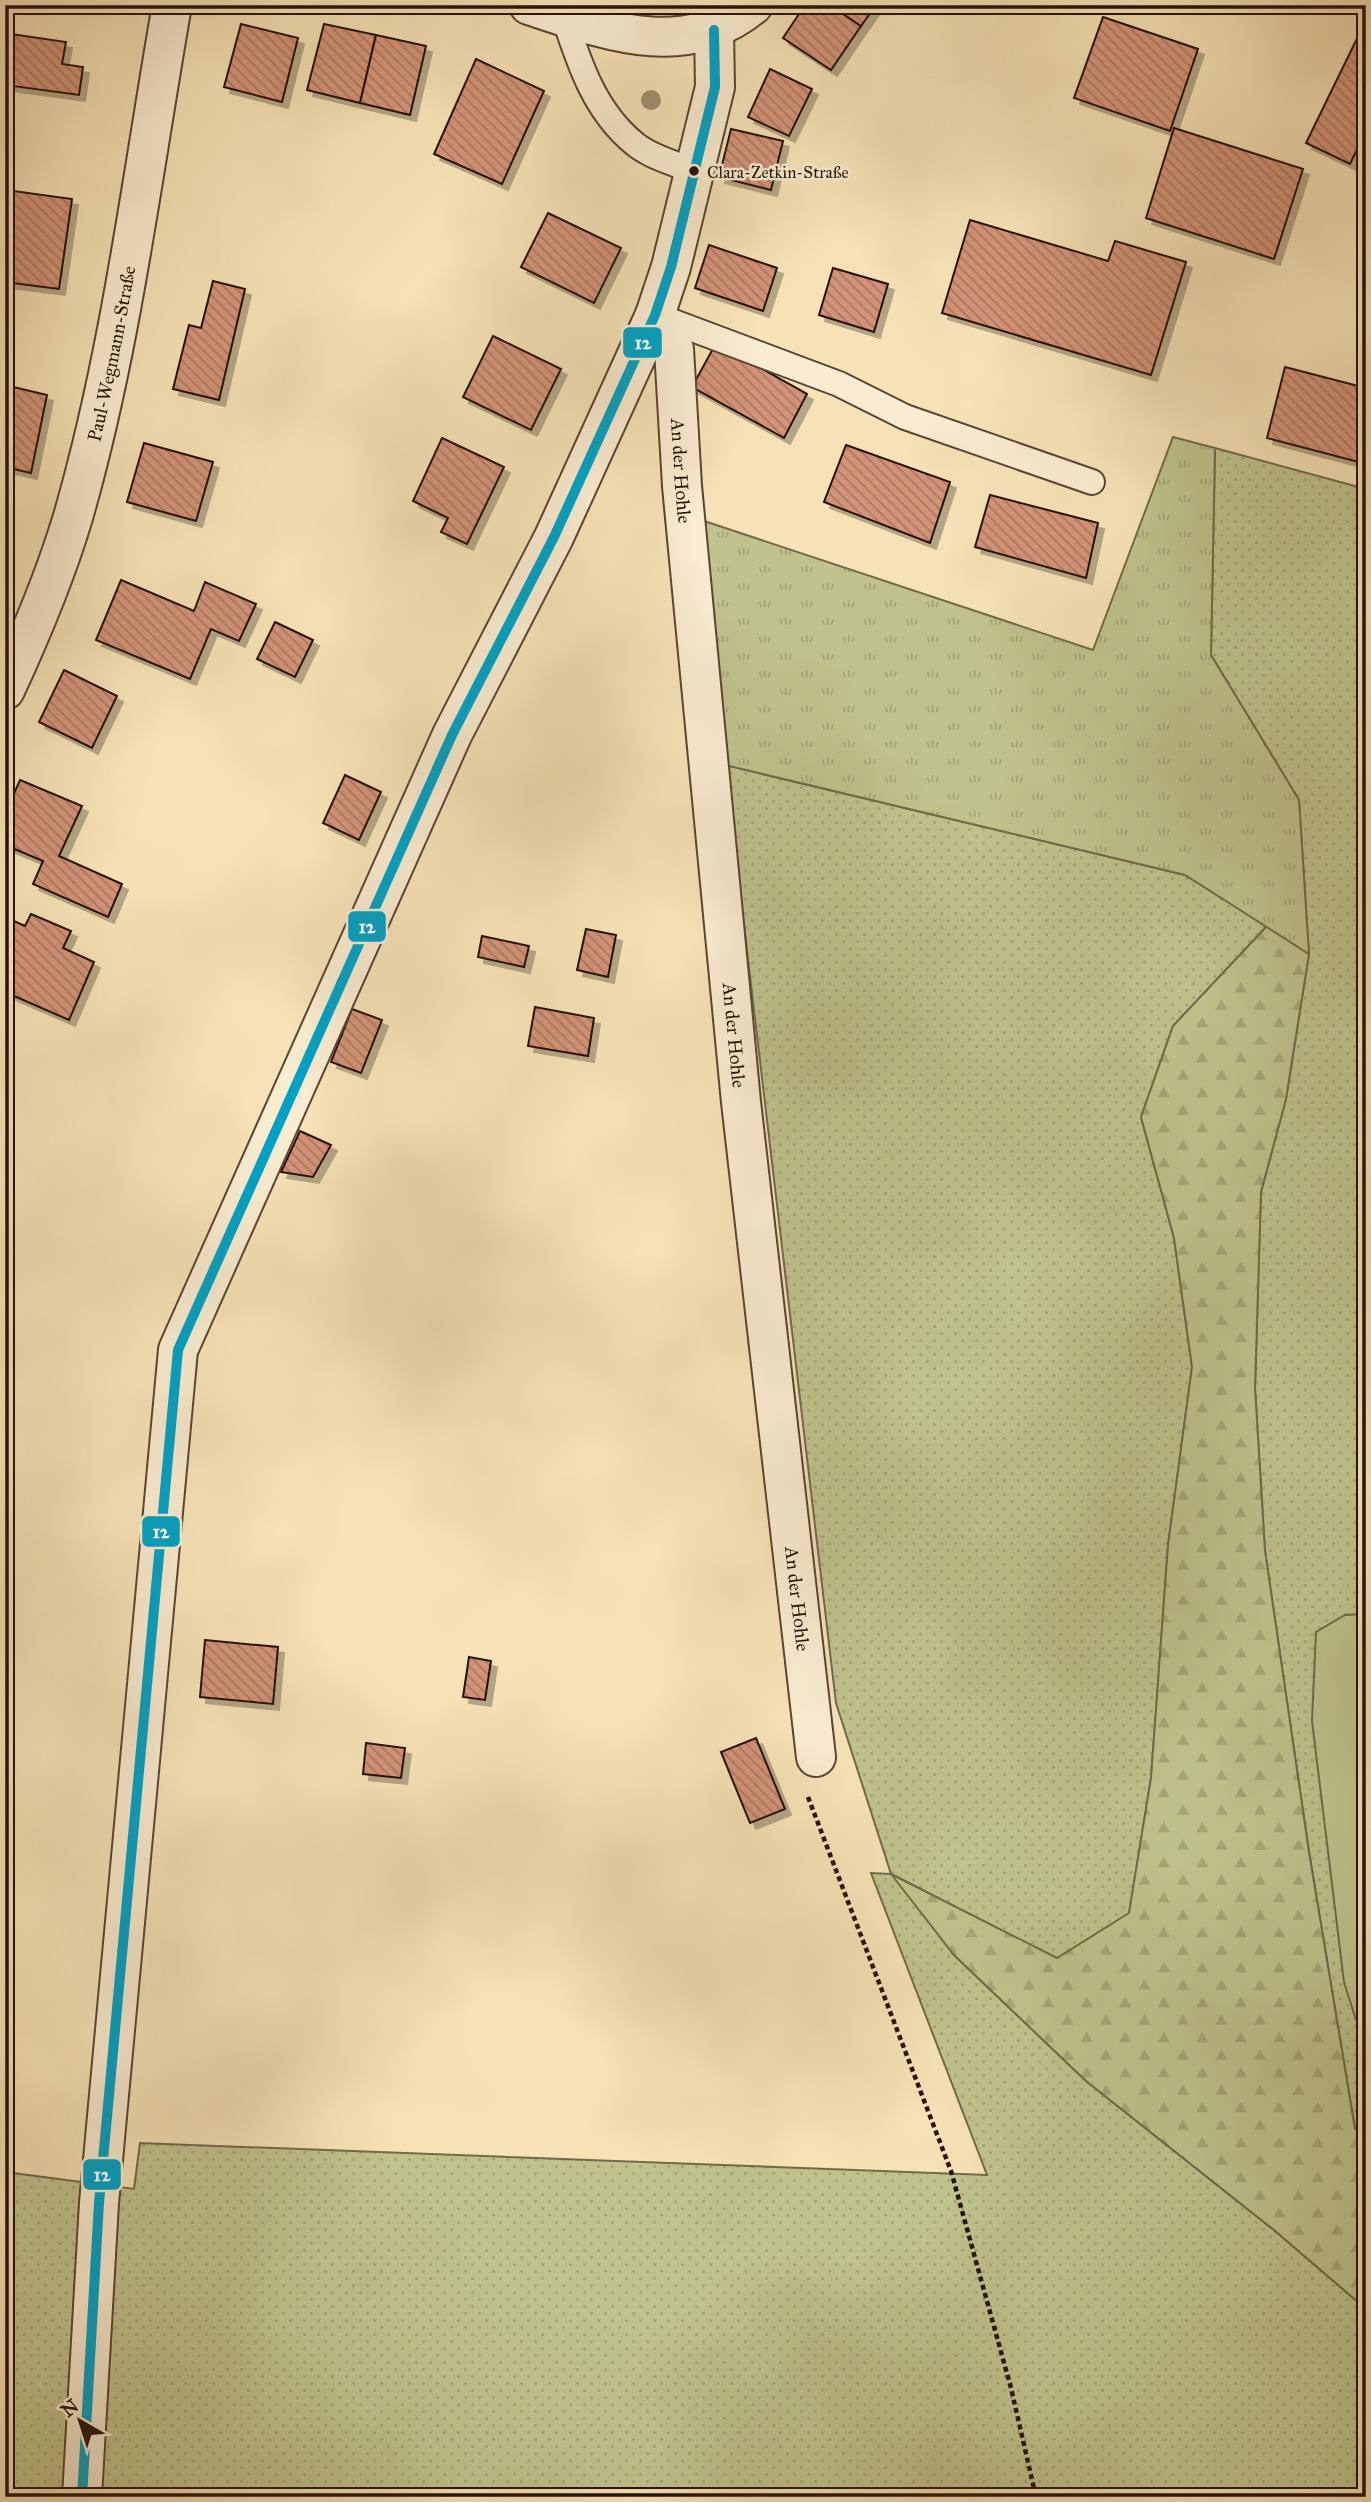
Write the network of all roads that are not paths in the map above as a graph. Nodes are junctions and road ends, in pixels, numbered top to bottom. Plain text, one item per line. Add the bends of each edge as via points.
1 (172, 5) edge
2 (528, 5) edge
3 (753, 5) edge
4 (564, 17) junction
5 (714, 30) junction
6 (694, 172) junction
7 (655, 315) junction
8 (1092, 482) dead end
9 (5, 690) edge
10 (816, 1758) road end
11 (82, 2497) edge

1 - 9 street, Paul-Wegmann-Straße via 90,452 50,584
2 - 4 street
3 - 5 street
4 - 5 street via 651,37 685,37
4 - 6 lane via 596,99 635,145
5 - 6 street via 715,87
6 - 7 street
7 - 8 lane via 839,384 905,417
7 - 10 street, An der Hohle via 674,349 682,486 741,1102
7 - 11 street via 554,537 452,734 178,1350 99,2203

